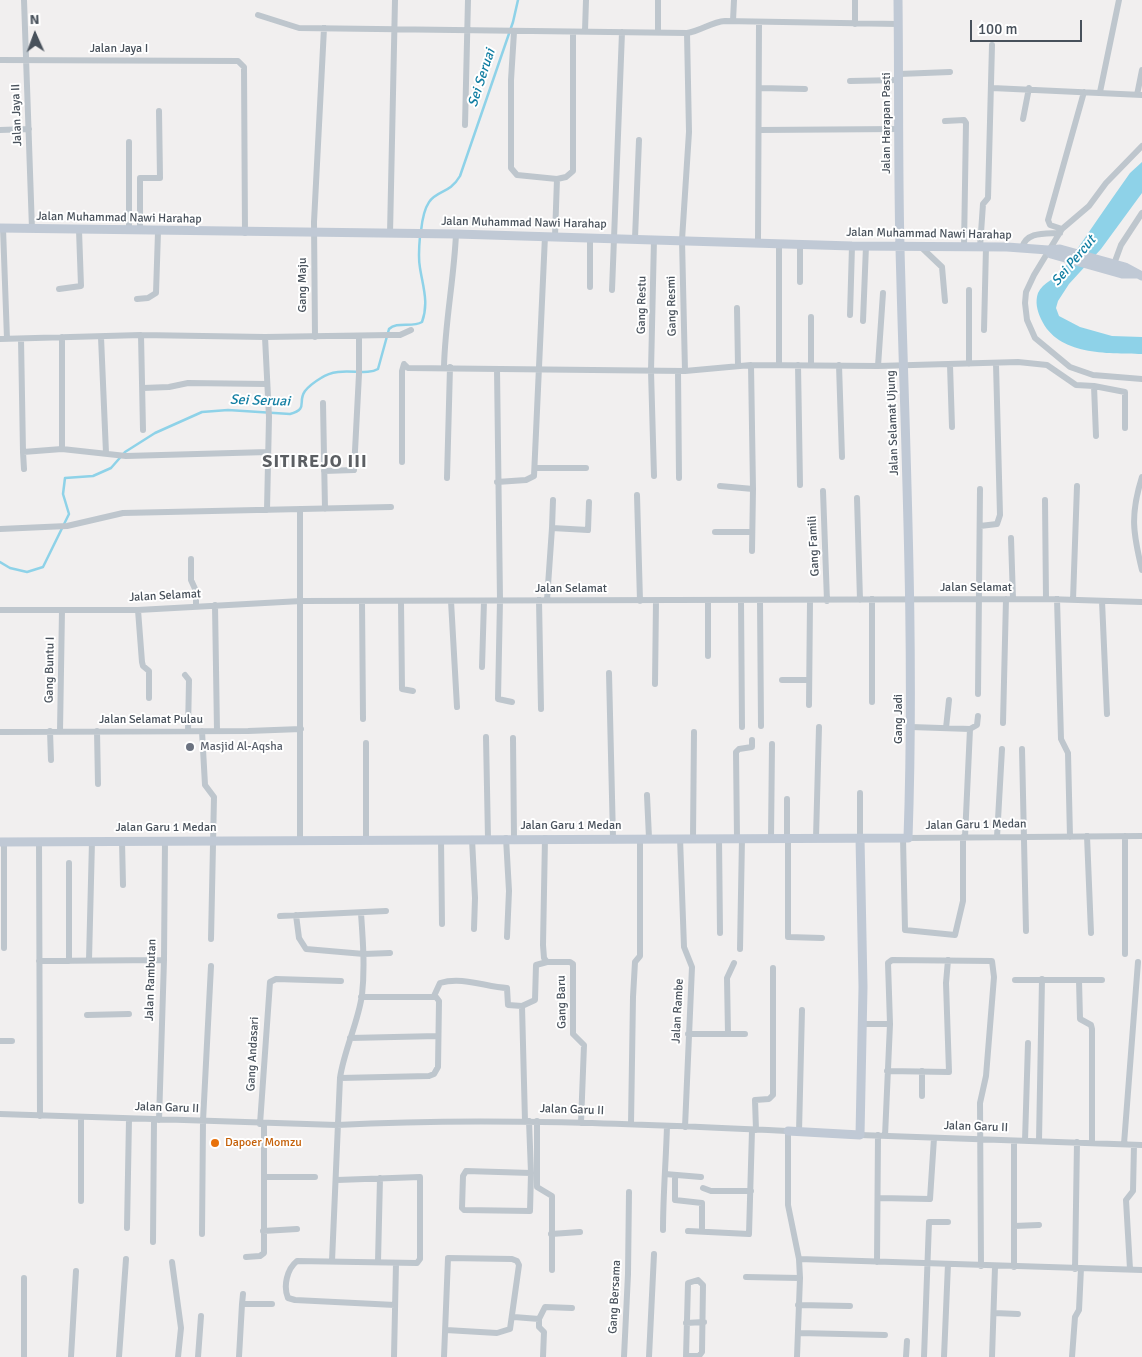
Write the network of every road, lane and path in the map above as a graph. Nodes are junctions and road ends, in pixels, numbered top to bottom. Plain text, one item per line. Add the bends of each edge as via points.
1 (24, 0) edge
2 (395, 0) edge
3 (468, 0) edge
4 (586, 0) edge
5 (658, 0) edge
6 (734, 0) edge
7 (854, 0) edge
8 (898, 0) edge
9 (1119, 0) edge
10 (258, 15) dead end
11 (733, 21) junction
12 (760, 22) junction
13 (855, 24) junction
14 (898, 24) junction
15 (324, 28) junction
16 (394, 28) junction
17 (468, 29) junction
18 (509, 31) junction
19 (585, 31) junction
20 (573, 32) junction
21 (622, 32) junction
22 (658, 32) junction
23 (687, 33) junction
24 (992, 45) dead end
25 (0, 60) edge
26 (26, 60) junction
27 (1142, 70) edge
28 (950, 72) dead end
29 (899, 77) junction
30 (850, 81) dead end
31 (760, 88) junction
32 (992, 88) junction
33 (1030, 88) junction
34 (805, 89) dead end
35 (1084, 92) junction
36 (1100, 92) junction
37 (1139, 95) edge
38 (159, 111) dead end
39 (1023, 119) dead end
40 (945, 120) dead end
41 (465, 125) dead end
42 (29, 129) junction
43 (899, 129) junction
44 (0, 130) edge
45 (760, 130) junction
46 (639, 140) dead end
47 (129, 142) dead end
48 (1142, 146) edge
49 (557, 179) junction
50 (1142, 213) edge
51 (2, 228) edge
52 (32, 228) junction
53 (79, 230) junction
54 (129, 231) junction
55 (1061, 231) junction
56 (140, 232) junction
57 (158, 232) junction
58 (245, 233) junction
59 (315, 234) junction
60 (390, 234) junction
61 (456, 234) junction
62 (545, 236) junction
63 (555, 236) junction
64 (590, 237) junction
65 (614, 237) junction
66 (635, 238) junction
67 (654, 239) junction
68 (682, 240) junction
69 (758, 242) junction
70 (779, 243) junction
71 (800, 244) junction
72 (852, 246) junction
73 (866, 246) junction
74 (900, 247) junction
75 (922, 247) junction
76 (964, 247) junction
77 (983, 247) junction
78 (1022, 248) junction
79 (1048, 250) junction
80 (1114, 264) junction
81 (1102, 265) junction
82 (1140, 274) edge
83 (800, 282) dead end
84 (590, 287) dead end
85 (59, 289) dead end
86 (612, 290) dead end
87 (969, 290) dead end
88 (884, 293) dead end
89 (137, 299) dead end
90 (945, 301) dead end
91 (737, 308) dead end
92 (850, 315) dead end
93 (811, 317) dead end
94 (863, 321) dead end
95 (411, 330) dead end
96 (984, 330) dead end
97 (141, 335) junction
98 (359, 336) junction
99 (62, 337) junction
100 (101, 337) junction
101 (315, 337) junction
102 (21, 338) junction
103 (265, 338) junction
104 (4, 339) edge
105 (968, 364) junction
106 (996, 364) junction
107 (751, 365) junction
108 (779, 365) junction
109 (798, 365) junction
110 (839, 365) junction
111 (950, 365) junction
112 (738, 366) junction
113 (811, 366) junction
114 (878, 366) junction
115 (904, 366) junction
116 (447, 367) junction
117 (497, 369) junction
118 (538, 370) junction
119 (651, 371) junction
120 (682, 371) junction
121 (1142, 379) edge
122 (267, 384) junction
123 (1094, 386) junction
124 (143, 388) junction
125 (323, 403) dead end
126 (952, 426) dead end
127 (1125, 428) dead end
128 (143, 430) dead end
129 (1096, 436) dead end
130 (62, 449) junction
131 (23, 452) junction
132 (268, 452) junction
133 (106, 454) junction
134 (842, 457) dead end
135 (402, 462) dead end
136 (534, 468) junction
137 (586, 468) dead end
138 (24, 469) dead end
139 (324, 471) junction
140 (654, 476) dead end
141 (1142, 477) edge
142 (447, 478) dead end
143 (679, 478) dead end
144 (497, 482) junction
145 (800, 485) dead end
146 (720, 486) dead end
147 (1077, 486) dead end
148 (753, 488) junction
149 (980, 490) dead end
150 (823, 491) dead end
151 (637, 495) dead end
152 (857, 498) dead end
153 (553, 500) dead end
154 (1045, 500) dead end
155 (589, 502) dead end
156 (391, 507) dead end
157 (326, 509) junction
158 (267, 510) junction
159 (300, 510) junction
160 (980, 526) junction
161 (0, 528) edge
162 (552, 528) junction
163 (715, 532) dead end
164 (752, 532) junction
165 (1012, 538) dead end
166 (752, 551) dead end
167 (191, 559) dead end
168 (1142, 570) edge
169 (1010, 599) junction
170 (1046, 599) junction
171 (1057, 599) junction
172 (500, 600) junction
173 (539, 600) junction
174 (547, 600) junction
175 (860, 600) junction
176 (872, 600) junction
177 (911, 600) junction
178 (978, 600) junction
179 (1073, 600) junction
180 (301, 601) junction
181 (362, 601) junction
182 (451, 601) junction
183 (484, 601) junction
184 (640, 601) junction
185 (656, 601) junction
186 (708, 601) junction
187 (741, 601) junction
188 (760, 601) junction
189 (810, 601) junction
190 (828, 601) junction
191 (1102, 601) junction
192 (401, 602) junction
193 (1142, 602) edge
194 (196, 605) junction
195 (215, 605) junction
196 (0, 610) edge
197 (62, 610) junction
198 (138, 610) junction
199 (708, 656) dead end
200 (482, 667) dead end
201 (609, 673) dead end
202 (185, 675) dead end
203 (782, 680) dead end
204 (809, 680) junction
205 (655, 684) dead end
206 (413, 691) dead end
207 (978, 694) dead end
208 (149, 698) dead end
209 (949, 700) dead end
210 (512, 702) dead end
211 (872, 702) dead end
212 (809, 705) dead end
213 (457, 707) dead end
214 (541, 709) dead end
215 (1107, 714) dead end
216 (978, 716) dead end
217 (363, 719) dead end
218 (1003, 723) dead end
219 (761, 726) dead end
220 (742, 727) dead end
221 (819, 727) dead end
222 (911, 727) junction
223 (946, 728) junction
224 (301, 729) junction
225 (970, 729) junction
226 (50, 731) junction
227 (60, 731) junction
228 (97, 731) junction
229 (188, 731) junction
230 (202, 731) junction
231 (217, 731) junction
232 (0, 732) edge
233 (694, 732) dead end
234 (486, 737) dead end
235 (513, 738) dead end
236 (752, 740) dead end
237 (366, 743) dead end
238 (772, 744) dead end
239 (1022, 748) dead end
240 (1002, 749) dead end
241 (51, 760) dead end
242 (98, 784) dead end
243 (860, 793) dead end
244 (647, 795) dead end
245 (787, 799) dead end
246 (1024, 836) junction
247 (1070, 836) junction
248 (1087, 836) junction
249 (1125, 836) junction
250 (1142, 836) edge
251 (964, 837) junction
252 (997, 837) junction
253 (366, 838) junction
254 (488, 838) junction
255 (510, 838) junction
256 (545, 838) junction
257 (613, 838) junction
258 (644, 838) junction
259 (680, 838) junction
260 (693, 838) junction
261 (719, 838) junction
262 (739, 838) junction
263 (787, 838) junction
264 (816, 838) junction
265 (860, 838) junction
266 (906, 838) junction
267 (441, 839) junction
268 (472, 839) junction
269 (772, 839) junction
270 (165, 840) junction
271 (214, 840) junction
272 (300, 840) junction
273 (39, 841) junction
274 (92, 841) junction
275 (122, 841) junction
276 (2, 842) edge
277 (69, 863) dead end
278 (123, 885) dead end
279 (386, 911) dead end
280 (361, 914) junction
281 (296, 915) junction
282 (280, 916) dead end
283 (442, 924) dead end
284 (474, 929) dead end
285 (1026, 931) dead end
286 (720, 933) dead end
287 (1091, 933) dead end
288 (507, 937) dead end
289 (822, 938) dead end
290 (211, 939) dead end
291 (4, 948) dead end
292 (740, 949) dead end
293 (390, 953) dead end
294 (364, 954) junction
295 (1125, 954) dead end
296 (69, 960) junction
297 (89, 960) junction
298 (164, 960) junction
299 (948, 960) junction
300 (39, 961) junction
301 (547, 962) junction
302 (1138, 962) dead end
303 (734, 963) dead end
304 (211, 966) dead end
305 (773, 968) dead end
306 (1042, 979) junction
307 (1015, 980) dead end
308 (1079, 980) junction
309 (1102, 980) dead end
310 (341, 981) dead end
311 (434, 996) junction
312 (361, 997) junction
313 (522, 1006) junction
314 (802, 1010) dead end
315 (129, 1014) dead end
316 (87, 1015) dead end
317 (862, 1024) junction
318 (890, 1024) junction
319 (688, 1034) junction
320 (728, 1034) junction
321 (744, 1034) dead end
322 (438, 1036) junction
323 (350, 1038) junction
324 (0, 1041) edge
325 (12, 1041) dead end
326 (1028, 1043) dead end
327 (887, 1071) junction
328 (922, 1072) junction
329 (340, 1078) junction
330 (922, 1096) dead end
331 (0, 1114) edge
332 (40, 1116) junction
333 (81, 1117) junction
334 (129, 1119) junction
335 (157, 1120) junction
336 (203, 1121) junction
337 (527, 1121) junction
338 (537, 1121) junction
339 (582, 1123) junction
340 (262, 1124) junction
341 (631, 1124) junction
342 (337, 1125) junction
343 (667, 1126) junction
344 (685, 1127) junction
345 (754, 1130) junction
346 (788, 1131) junction
347 (799, 1132) junction
348 (860, 1135) junction
349 (881, 1135) junction
350 (934, 1138) junction
351 (982, 1139) junction
352 (1014, 1141) junction
353 (1025, 1141) junction
354 (1038, 1141) junction
355 (1077, 1142) junction
356 (1092, 1142) junction
357 (1124, 1144) junction
358 (1134, 1145) junction
359 (1142, 1145) edge
360 (531, 1173) junction
361 (665, 1174) dead end
362 (676, 1175) junction
363 (264, 1177) junction
364 (701, 1177) dead end
365 (315, 1178) dead end
366 (380, 1178) junction
367 (337, 1180) junction
368 (703, 1188) dead end
369 (751, 1191) junction
370 (629, 1192) dead end
371 (879, 1198) junction
372 (81, 1201) dead end
373 (948, 1222) dead end
374 (1039, 1225) dead end
375 (1014, 1226) junction
376 (127, 1228) dead end
377 (297, 1229) dead end
378 (663, 1230) dead end
379 (264, 1231) junction
380 (688, 1231) dead end
381 (702, 1231) junction
382 (580, 1232) dead end
383 (202, 1234) dead end
384 (551, 1234) junction
385 (153, 1242) dead end
386 (654, 1254) dead end
387 (246, 1257) dead end
388 (126, 1259) dead end
389 (798, 1259) junction
390 (172, 1262) dead end
391 (332, 1262) junction
392 (378, 1262) junction
393 (877, 1262) junction
394 (396, 1263) junction
395 (928, 1264) junction
396 (948, 1264) junction
397 (981, 1266) junction
398 (995, 1267) junction
399 (1014, 1267) junction
400 (1078, 1268) junction
401 (1130, 1269) junction
402 (552, 1270) dead end
403 (1142, 1270) edge
404 (76, 1271) dead end
405 (746, 1277) dead end
406 (24, 1278) dead end
407 (800, 1278) junction
408 (242, 1294) dead end
409 (242, 1304) junction
410 (272, 1304) dead end
411 (395, 1305) junction
412 (798, 1306) junction
413 (850, 1306) dead end
414 (572, 1308) dead end
415 (994, 1313) junction
416 (1018, 1314) dead end
417 (201, 1316) dead end
418 (514, 1317) junction
419 (539, 1319) junction
420 (704, 1322) junction
421 (686, 1323) junction
422 (446, 1330) junction
423 (799, 1333) junction
424 (885, 1335) dead end
425 (907, 1341) dead end
426 (24, 1357) edge
427 (71, 1357) edge
428 (119, 1357) edge
429 (178, 1357) edge
430 (198, 1357) edge
431 (239, 1357) edge
432 (394, 1357) edge
433 (444, 1357) edge
434 (543, 1357) edge
435 (624, 1357) edge
436 (649, 1357) edge
437 (686, 1357) edge
438 (797, 1357) edge
439 (906, 1357) edge
440 (924, 1357) edge
441 (944, 1357) edge
442 (992, 1357) edge
443 (1072, 1357) edge

1 - 26 street, Jalan Jaya II
2 - 16 street
3 - 17 street
4 - 19 street
5 - 22 street
6 - 11 street
7 - 13 street
8 - 14 street, Jalan Harapan Pasti
9 - 36 street
10 - 15 street via 299,28
11 - 12 street
11 - 23 street via 713,23
12 - 13 street
12 - 31 street
13 - 14 street
14 - 29 street, Jalan Harapan Pasti
15 - 16 street
15 - 59 street, Gang Maju
16 - 17 street
16 - 60 street
17 - 18 street
17 - 41 street
18 - 20 street
18 - 49 street via 511,168 517,175
19 - 20 street
19 - 21 street
20 - 49 street via 573,171 566,178
21 - 22 street
21 - 65 street
22 - 23 street
23 - 68 street, Gang Resmi via 689,132
24 - 32 street
25 - 26 street, Jalan Jaya I
26 - 42 street, Jalan Jaya II
26 - 58 street, Jalan Jaya I via 238,61 244,67
27 - 37 street
28 - 29 street
29 - 30 street
29 - 43 street, Jalan Harapan Pasti
31 - 34 street
31 - 45 street
32 - 33 street
32 - 77 street
33 - 35 street
33 - 39 street
35 - 36 street
35 - 55 street via 1048,220 1050,225
36 - 37 street
38 - 56 street via 160,178 140,178
40 - 76 street via 964,120 966,123
42 - 44 street
42 - 52 street, Jalan Jaya II
43 - 45 street
43 - 74 street, Jalan Harapan Pasti
45 - 69 street
46 - 66 street
47 - 54 street
48 - 55 street
49 - 63 street
50 - 80 street via 1121,245
51 - 52 street, Jalan Muhammad Nawi Harahap
51 - 104 street
52 - 53 street, Jalan Muhammad Nawi Harahap
53 - 54 street, Jalan Muhammad Nawi Harahap
53 - 85 street via 81,286
54 - 56 street, Jalan Muhammad Nawi Harahap
55 - 78 street via 1036,235 1025,240
55 - 79 street
56 - 57 street, Jalan Muhammad Nawi Harahap
57 - 58 street, Jalan Muhammad Nawi Harahap
57 - 89 street via 156,293
58 - 59 street, Jalan Muhammad Nawi Harahap
59 - 60 street, Jalan Muhammad Nawi Harahap
59 - 101 street, Gang Maju
60 - 61 street, Jalan Muhammad Nawi Harahap
61 - 62 street, Jalan Muhammad Nawi Harahap
61 - 116 street via 454,274 445,327
62 - 63 street, Jalan Muhammad Nawi Harahap
62 - 118 street
63 - 64 street, Jalan Muhammad Nawi Harahap
64 - 65 street, Jalan Muhammad Nawi Harahap
64 - 84 street
65 - 66 street, Jalan Muhammad Nawi Harahap
65 - 86 street
66 - 67 street, Jalan Muhammad Nawi Harahap
67 - 68 street, Jalan Muhammad Nawi Harahap
67 - 119 street, Gang Restu
68 - 69 street, Jalan Muhammad Nawi Harahap
68 - 120 street, Gang Resmi
69 - 70 street, Jalan Muhammad Nawi Harahap
70 - 71 street, Jalan Muhammad Nawi Harahap
70 - 108 street
71 - 72 street, Jalan Muhammad Nawi Harahap
71 - 83 street
72 - 73 street, Jalan Muhammad Nawi Harahap
72 - 92 street
73 - 74 street, Jalan Muhammad Nawi Harahap
73 - 94 street
74 - 75 street, Jalan Muhammad Nawi Harahap
74 - 115 street, Jalan Selamat Ujung
75 - 76 street, Jalan Muhammad Nawi Harahap
75 - 90 street via 942,267
76 - 77 street, Jalan Muhammad Nawi Harahap
77 - 78 street, Jalan Muhammad Nawi Harahap
77 - 96 street
78 - 79 street, Jalan Muhammad Nawi Harahap
79 - 81 street, Jalan Muhammad Nawi Harahap
79 - 121 street via 1026,292 1027,320 1035,338 1070,367 1093,375
80 - 81 street
80 - 82 street
81 - 82 street via 1122,274
87 - 105 street
88 - 114 street
91 - 112 street
93 - 113 street
95 - 98 street via 400,335
97 - 100 street
97 - 103 street
97 - 124 street
98 - 101 street
98 - 139 street via 354,470
99 - 100 street
99 - 102 street
99 - 130 street
100 - 133 street
101 - 103 street
102 - 104 street
102 - 131 street
103 - 122 street
105 - 106 street
105 - 111 street
106 - 123 street via 1047,365 1076,385
106 - 160 street via 1000,515 997,524
107 - 108 street
107 - 112 street
107 - 148 street
108 - 109 street
109 - 113 street
109 - 145 street
110 - 113 street
110 - 114 street
110 - 134 street
111 - 115 street
111 - 126 street
112 - 120 street
114 - 115 street
115 - 177 street, Jalan Selamat Ujung
116 - 117 street
116 - 135 street via 402,366
116 - 142 street
117 - 118 street
117 - 144 street
118 - 119 street
118 - 136 street
119 - 120 street
119 - 140 street, Gang Restu
120 - 143 street, Gang Resmi
122 - 124 street via 188,383
122 - 132 street
123 - 127 street via 1125,392
123 - 129 street
124 - 128 street
125 - 139 street
130 - 131 street
130 - 133 street
131 - 138 street
132 - 133 street
132 - 158 street
136 - 137 street
136 - 144 street via 532,479
139 - 157 street
141 - 168 street via 1134,506 1133,536
144 - 172 street
146 - 148 street
147 - 179 street
148 - 164 street
149 - 160 street
150 - 190 street, Gang Famili
151 - 184 street
152 - 175 street
153 - 162 street
154 - 170 street
155 - 162 street via 588,530
156 - 157 street
157 - 159 street
158 - 159 street
158 - 161 street via 123,513 63,526
159 - 180 street
160 - 178 street
162 - 174 street
163 - 164 street
164 - 166 street
165 - 169 street
167 - 194 street
169 - 170 street, Jalan Selamat
169 - 178 street, Jalan Selamat
169 - 218 street
170 - 171 street, Jalan Selamat
171 - 179 street, Jalan Selamat
171 - 247 street via 1061,740 1068,753
172 - 173 street, Jalan Selamat
172 - 183 street, Jalan Selamat
172 - 210 street via 498,698 499,701
173 - 174 street, Jalan Selamat
173 - 214 street
174 - 184 street, Jalan Selamat
175 - 176 street, Jalan Selamat
175 - 190 street, Jalan Selamat
176 - 177 street, Jalan Selamat
176 - 211 street
177 - 178 street, Jalan Selamat
177 - 222 street, Gang Jadi
178 - 207 street
179 - 191 street, Jalan Selamat
180 - 181 street, Jalan Selamat
180 - 195 street, Jalan Selamat
180 - 224 street
181 - 192 street, Jalan Selamat
181 - 217 street
182 - 183 street, Jalan Selamat
182 - 192 street, Jalan Selamat
182 - 213 street
183 - 200 street
184 - 185 street, Jalan Selamat
185 - 186 street, Jalan Selamat
185 - 205 street
186 - 187 street, Jalan Selamat
186 - 199 street
187 - 188 street, Jalan Selamat
187 - 220 street
188 - 189 street, Jalan Selamat
188 - 219 street
189 - 190 street, Jalan Selamat
189 - 204 street
191 - 193 street, Jalan Selamat
191 - 215 street
192 - 206 street via 402,689
194 - 195 street, Jalan Selamat
194 - 198 street, Jalan Selamat
195 - 231 street
196 - 197 street, Jalan Selamat
197 - 198 street, Jalan Selamat
197 - 227 street, Gang Buntu I
198 - 208 street via 142,662 149,670
201 - 257 street
202 - 229 street via 189,680
203 - 204 street
204 - 212 street
209 - 223 street
216 - 225 street via 977,725
221 - 264 street
222 - 223 street
222 - 266 street, Gang Jadi
223 - 225 street
224 - 231 street, Jalan Selamat Pulau
224 - 272 street
225 - 251 street
226 - 227 street, Jalan Selamat Pulau
226 - 232 street, Jalan Selamat Pulau
226 - 241 street
227 - 228 street, Jalan Selamat Pulau
228 - 229 street, Jalan Selamat Pulau
228 - 242 street
229 - 230 street, Jalan Selamat Pulau
230 - 231 street, Jalan Selamat Pulau
230 - 271 street via 205,785 214,797
233 - 260 street
234 - 254 street
235 - 255 street
236 - 262 street via 752,747 736,752
237 - 253 street
238 - 269 street
239 - 246 street
240 - 252 street
243 - 265 street
244 - 258 street
245 - 263 street
246 - 247 street, Jalan Garu 1 Medan
246 - 252 street, Jalan Garu 1 Medan
246 - 285 street
247 - 248 street, Jalan Garu 1 Medan
248 - 249 street, Jalan Garu 1 Medan
248 - 287 street
249 - 250 street, Jalan Garu 1 Medan
249 - 295 street
251 - 252 street, Jalan Garu 1 Medan
251 - 266 street, Jalan Garu 1 Medan
251 - 266 street via 963,901 954,935 905,930
253 - 267 street, Jalan Garu 1 Medan
253 - 272 street, Jalan Garu 1 Medan
254 - 255 street, Jalan Garu 1 Medan
254 - 268 street, Jalan Garu 1 Medan
255 - 256 street, Jalan Garu 1 Medan
255 - 288 street
256 - 257 street, Jalan Garu 1 Medan
256 - 301 street via 543,945
257 - 258 street, Jalan Garu 1 Medan
258 - 259 street, Jalan Garu 1 Medan
258 - 341 street via 640,956 635,962 633,997
259 - 260 street, Jalan Garu 1 Medan
259 - 319 street, Jalan Rambe via 684,947 692,967
260 - 261 street, Jalan Garu 1 Medan
261 - 262 street, Jalan Garu 1 Medan
261 - 286 street
262 - 269 street, Jalan Garu 1 Medan
262 - 292 street
263 - 264 street, Jalan Garu 1 Medan
263 - 269 street, Jalan Garu 1 Medan
263 - 289 street via 788,937
264 - 265 street, Jalan Garu 1 Medan
265 - 266 street, Jalan Garu 1 Medan
265 - 317 street
267 - 268 street, Jalan Garu 1 Medan
267 - 283 street
268 - 284 street
270 - 271 street, Jalan Garu 1 Medan
270 - 275 street, Jalan Garu 1 Medan
270 - 298 street, Jalan Rambutan
271 - 272 street, Jalan Garu 1 Medan
271 - 290 street
273 - 274 street, Jalan Garu 1 Medan
273 - 276 street, Jalan Garu 1 Medan
273 - 300 street
274 - 275 street, Jalan Garu 1 Medan
274 - 297 street
275 - 278 street
276 - 291 street
277 - 296 street
279 - 280 street
280 - 281 street
280 - 294 street
281 - 282 street
281 - 294 street via 299,938 306,949
293 - 294 street
294 - 312 street
296 - 297 street
296 - 300 street
297 - 298 street
298 - 335 street, Jalan Rambutan
299 - 318 street via 892,960 888,963
299 - 328 street via 949,1072
299 - 351 street via 990,960 993,964 986,1076 981,1097
300 - 332 street
301 - 313 street via 535,966 535,1000
301 - 339 street, Gang Baru via 573,964 574,1034 584,1045
302 - 357 street
303 - 320 street via 727,978
304 - 336 street
305 - 345 street via 773,1095 755,1100
306 - 307 street
306 - 308 street
306 - 354 street
308 - 309 street
308 - 356 street via 1080,1018 1092,1029
310 - 340 street, Gang Andasari via 276,979 270,982
311 - 312 street
311 - 313 street via 440,983 471,982 485,987 507,988 508,1005
311 - 322 street via 438,1000
312 - 323 street
313 - 337 street
314 - 347 street
315 - 316 street
317 - 318 street
317 - 348 street
318 - 327 street
319 - 320 street
319 - 344 street, Jalan Rambe
320 - 321 street
322 - 323 street
322 - 329 street via 438,1067 432,1075
323 - 329 street
324 - 325 street
326 - 353 street
327 - 328 street
327 - 349 street
328 - 330 street
329 - 342 street
331 - 332 street, Jalan Garu II
332 - 333 street, Jalan Garu II
333 - 334 street, Jalan Garu II
333 - 372 street
334 - 335 street, Jalan Garu II
334 - 376 street
335 - 336 street, Jalan Garu II
335 - 385 street, Jalan Rambutan
336 - 340 street, Jalan Garu II
336 - 383 street
337 - 338 street, Jalan Garu II
337 - 342 street, Jalan Garu II
337 - 360 street
338 - 339 street, Jalan Garu II
338 - 384 street via 537,1187 552,1196
339 - 341 street, Jalan Garu II
340 - 342 street, Jalan Garu II
340 - 363 street, Gang Andasari
341 - 343 street, Jalan Garu II
342 - 367 street
343 - 344 street, Jalan Garu II
343 - 378 street
344 - 345 street, Jalan Garu II
345 - 346 street, Jalan Garu II
345 - 369 street
346 - 347 street, Jalan Garu II
346 - 389 street via 788,1205
347 - 348 street, Jalan Garu II
348 - 349 street, Jalan Garu II
349 - 350 street, Jalan Garu II
349 - 371 street
350 - 351 street, Jalan Garu II
350 - 371 street via 930,1199
351 - 352 street, Jalan Garu II
351 - 397 street
352 - 353 street, Jalan Garu II
352 - 375 street
353 - 354 street, Jalan Garu II
354 - 355 street, Jalan Garu II
355 - 356 street, Jalan Garu II
355 - 400 street
356 - 357 street, Jalan Garu II
357 - 358 street, Jalan Garu II
358 - 359 street, Jalan Garu II
358 - 401 street via 1133,1191 1126,1200
360 - 360 street via 530,1211 462,1208 464,1172
361 - 362 street
362 - 364 street
362 - 381 street via 674,1199 702,1203
363 - 365 street
363 - 379 street, Gang Andasari
366 - 367 street
366 - 392 street
366 - 394 street via 418,1176 421,1180 420,1259 417,1263
367 - 391 street
368 - 369 street
369 - 381 street via 749,1234
370 - 435 street, Gang Bersama
371 - 393 street
373 - 395 street via 929,1222
374 - 375 street
375 - 399 street
377 - 379 street
379 - 387 street, Gang Andasari via 263,1255
380 - 381 street
382 - 384 street
384 - 402 street
386 - 436 street
388 - 428 street
389 - 393 street
389 - 407 street
390 - 429 street via 181,1328
391 - 392 street
391 - 411 street via 302,1260 293,1265 286,1287 288,1298
392 - 394 street
393 - 395 street
394 - 411 street
395 - 396 street
395 - 440 street
396 - 397 street
396 - 441 street
397 - 398 street
398 - 399 street
398 - 415 street
399 - 400 street
400 - 401 street
400 - 443 street via 1079,1310 1075,1317
401 - 403 street
404 - 427 street
405 - 407 street
406 - 426 street
407 - 412 street
408 - 409 street
409 - 410 street
409 - 431 street
411 - 432 street
412 - 413 street
412 - 423 street
414 - 419 street via 545,1307
415 - 416 street
415 - 442 street
417 - 430 street
418 - 419 street
418 - 422 street via 506,1331
418 - 422 street via 517,1261 450,1257
419 - 434 street via 539,1327 544,1332
420 - 421 street
420 - 421 street via 703,1285 698,1280 688,1283
420 - 437 street via 702,1352 699,1356
421 - 437 street
422 - 433 street
423 - 424 street
423 - 438 street
425 - 439 street

